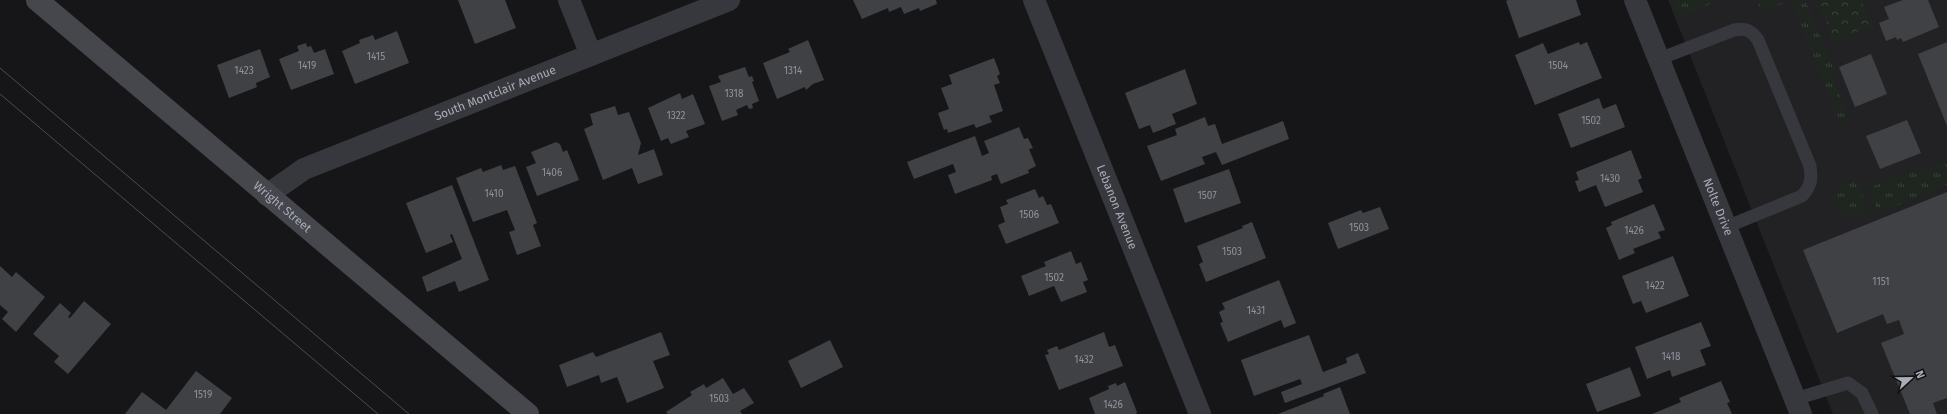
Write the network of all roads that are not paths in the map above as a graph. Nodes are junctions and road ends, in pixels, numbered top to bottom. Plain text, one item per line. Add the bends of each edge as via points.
1 (37, 0) edge
2 (569, 0) edge
3 (729, 0) edge
4 (1034, 0) edge
5 (1635, 0) edge
6 (590, 55) junction
7 (1659, 59) junction
8 (267, 195) junction
9 (1726, 227) junction
10 (1798, 407) edge
11 (528, 414) edge
12 (1200, 414) edge
13 (1872, 414) edge

1 - 8 street, Wright Street
2 - 6 street
3 - 6 street, South Montclair Avenue
4 - 12 street, Lebanon Avenue
5 - 7 street, Nolte Drive
6 - 8 street, South Montclair Avenue via 304,170
7 - 9 street, Nolte Drive
7 - 9 lane via 1734,30 1745,28 1753,32 1810,166 1812,179 1802,196
8 - 11 street, Wright Street
9 - 10 street, Nolte Drive
10 - 13 lane via 1848,383 1862,393

